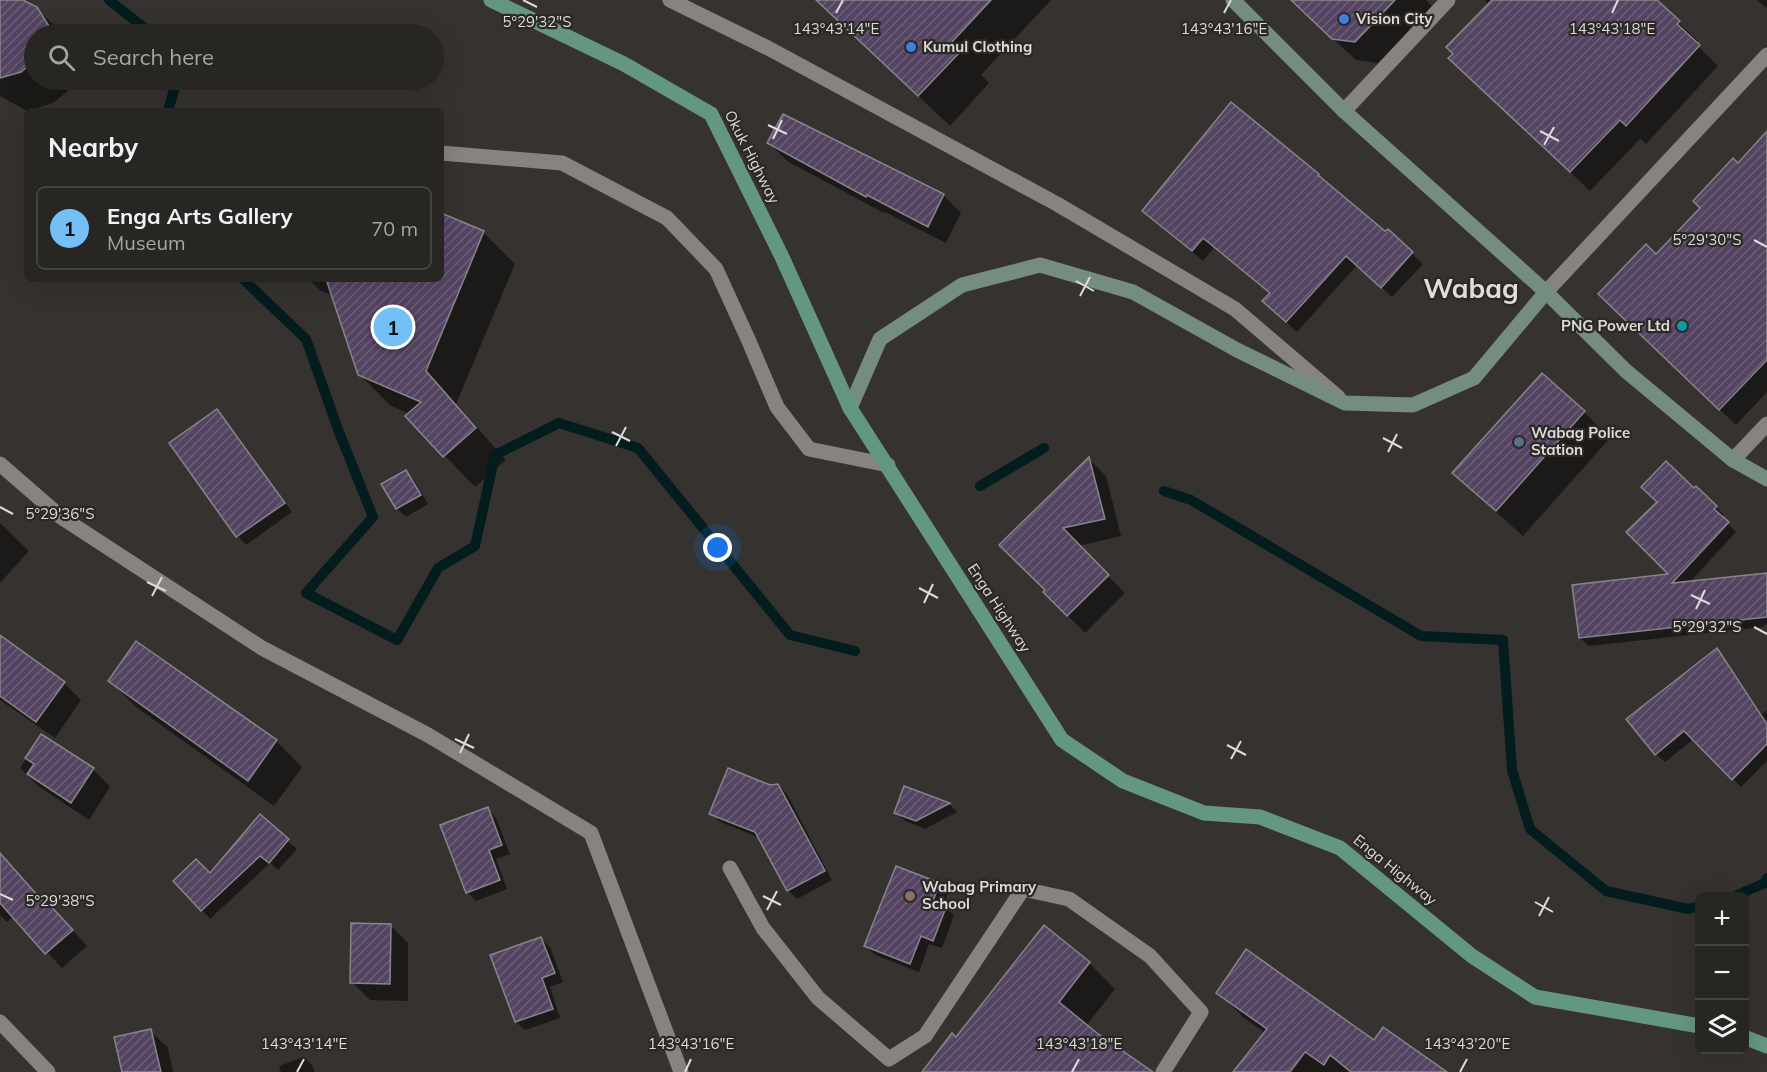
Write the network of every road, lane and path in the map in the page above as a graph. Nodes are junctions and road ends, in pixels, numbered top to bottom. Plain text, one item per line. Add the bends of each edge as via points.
1 (491, 0) edge
2 (670, 0) edge
3 (1233, 0) edge
4 (1448, 0) edge
5 (1767, 55) edge
6 (1344, 111) junction
7 (444, 153) edge
8 (1546, 292) junction
9 (1345, 403) junction
10 (850, 408) junction
11 (1767, 424) edge
12 (1733, 460) junction
13 (0, 465) edge
14 (888, 465) junction
15 (1767, 479) edge
16 (730, 868) dead end
17 (0, 1022) edge
18 (1695, 1025) edge
19 (1749, 1039) edge
20 (1767, 1046) edge
21 (48, 1072) edge
22 (681, 1072) edge
23 (1163, 1072) edge

1 - 10 main road, Okuk Highway via 624,64 711,114 782,257
2 - 9 street via 768,48 1057,204 1235,309
3 - 6 street
4 - 6 street
5 - 8 street
6 - 8 street
7 - 14 street via 562,163 667,218 716,269 777,407 809,449
8 - 9 street via 1474,378 1413,405
8 - 12 street via 1626,371
9 - 10 street via 1237,350 1133,292 1040,265 962,285 880,339
10 - 14 main road, Enga Highway
11 - 12 street
12 - 15 street
13 - 22 street via 61,518 262,648 428,735 591,833
14 - 18 main road, Enga Highway via 1062,740 1123,782 1204,813 1260,817 1340,848 1472,956 1534,998
16 - 23 street via 763,928 818,998 890,1059 925,1036 1023,889 1069,899 1150,956 1201,1012
17 - 21 street
19 - 20 main road

